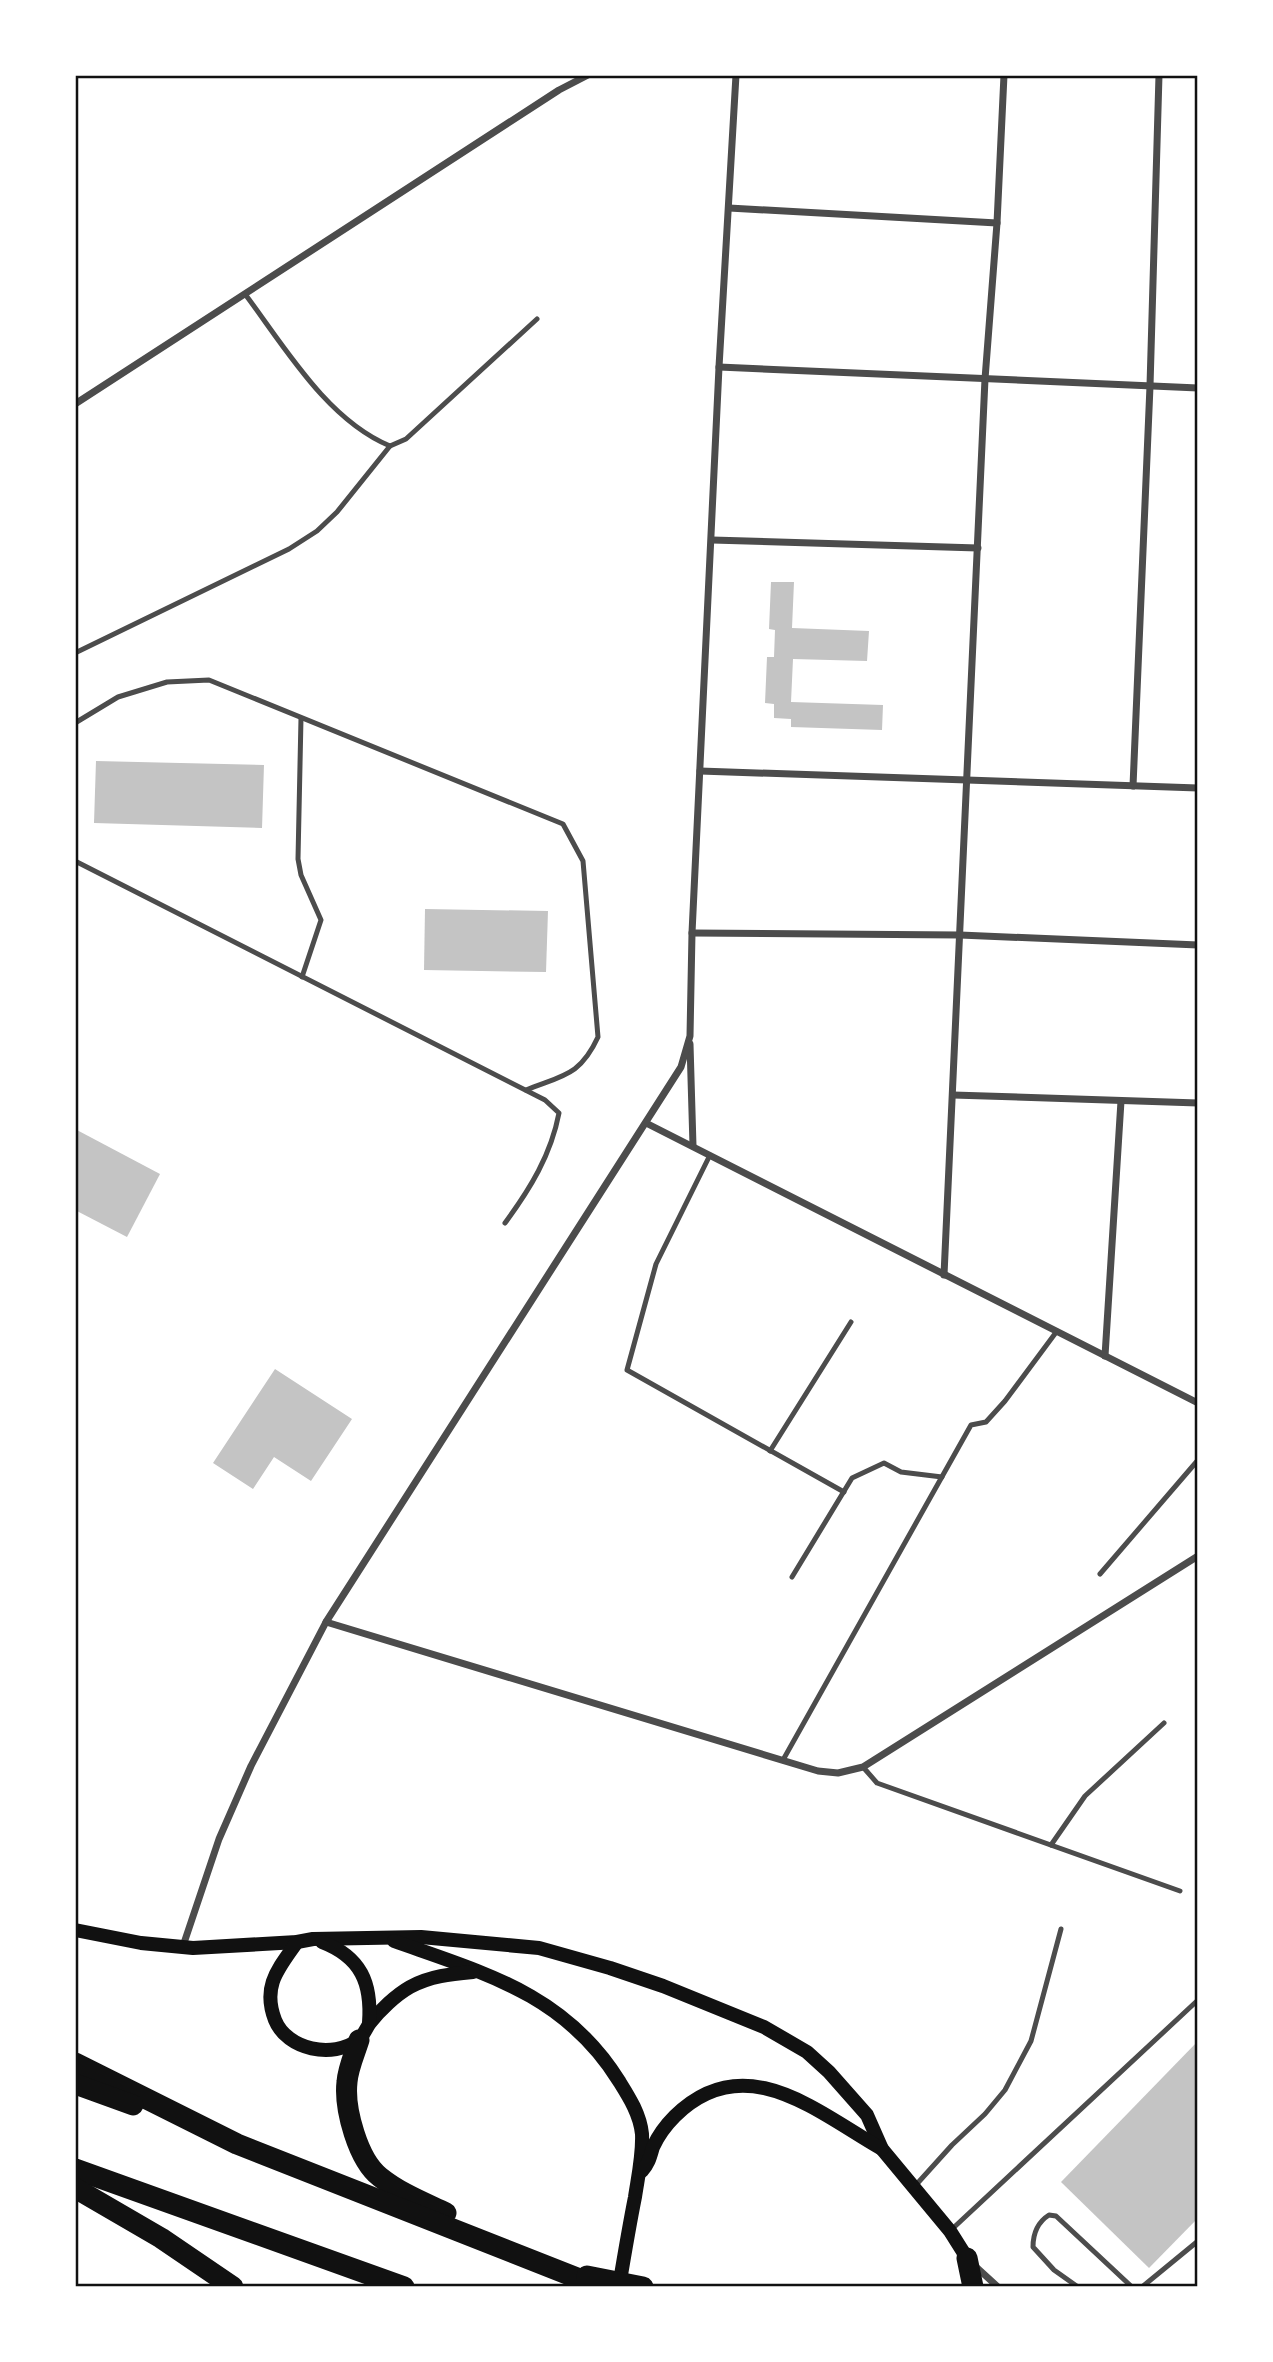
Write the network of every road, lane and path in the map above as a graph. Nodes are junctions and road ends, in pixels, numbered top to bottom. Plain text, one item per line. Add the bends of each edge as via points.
1 (588, 75) edge
2 (736, 75) edge
3 (1004, 75) edge
4 (1159, 75) edge
5 (729, 208) junction
6 (997, 223) junction
7 (245, 294) junction
8 (537, 318) dead end
9 (719, 367) junction
10 (985, 379) junction
11 (1150, 386) junction
12 (1198, 388) edge
13 (75, 404) edge
14 (390, 446) junction
15 (712, 540) junction
16 (978, 548) junction
17 (75, 653) edge
18 (301, 718) junction
19 (75, 723) edge
20 (700, 771) junction
21 (968, 780) junction
22 (1133, 786) junction
23 (1198, 788) edge
24 (75, 861) edge
25 (692, 933) junction
26 (960, 935) junction
27 (1198, 945) edge
28 (302, 977) junction
29 (690, 1037) junction
30 (526, 1090) junction
31 (953, 1095) junction
32 (1121, 1101) junction
33 (1198, 1103) edge
34 (646, 1122) junction
35 (693, 1146) junction
36 (710, 1155) junction
37 (505, 1223) dead end
38 (944, 1275) junction
39 (851, 1322) dead end
40 (1057, 1331) junction
41 (1105, 1356) junction
42 (1198, 1404) edge
43 (771, 1451) junction
44 (1198, 1460) edge
45 (942, 1476) junction
46 (844, 1492) junction
47 (1198, 1556) edge
48 (1100, 1574) dead end
49 (792, 1577) dead end
50 (326, 1622) junction
51 (1164, 1723) dead end
52 (783, 1760) junction
53 (863, 1767) junction
54 (1051, 1845) junction
55 (1180, 1891) dead end
56 (1061, 1929) dead end
57 (75, 1930) edge
58 (382, 1937) junction
59 (313, 1939) junction
60 (297, 1942) junction
61 (183, 1947) junction
62 (479, 1971) junction
63 (1198, 2000) edge
64 (364, 2032) junction
65 (75, 2063) edge
66 (75, 2084) edge
67 (237, 2144) junction
68 (881, 2149) junction
69 (75, 2169) edge
70 (639, 2174) junction
71 (75, 2188) edge
72 (913, 2189) junction
73 (950, 2231) junction
74 (477, 2239) junction
75 (1198, 2241) edge
76 (967, 2258) junction
77 (565, 2271) junction
78 (233, 2287) edge
79 (404, 2287) edge
80 (600, 2287) edge
81 (619, 2287) edge
82 (643, 2287) edge
83 (973, 2287) edge
84 (998, 2287) edge
85 (1079, 2287) edge
86 (1132, 2287) edge
87 (1142, 2287) edge

1 - 7 street
2 - 5 street
3 - 6 street
4 - 11 street
5 - 6 street
5 - 9 street
6 - 10 street
7 - 13 street
7 - 14 lane via 326,402
8 - 14 lane via 406,439
9 - 10 street
9 - 15 street
10 - 11 street
10 - 16 street
11 - 12 street
11 - 22 street
14 - 17 lane via 317,531
15 - 16 street
15 - 20 street
16 - 21 street
18 - 19 lane via 209,680 167,682 118,697
18 - 28 lane via 298,859 321,920
18 - 30 lane via 564,824 583,861 598,1037 576,1070
20 - 21 street
20 - 25 street
21 - 22 street
21 - 26 street
22 - 23 street
24 - 28 lane
25 - 26 street
25 - 29 street
26 - 27 street
26 - 31 street
28 - 30 lane
29 - 34 street via 681,1067
29 - 35 street
30 - 37 lane via 559,1113 531,1187
31 - 32 street
31 - 38 street
32 - 33 street
32 - 41 street
34 - 35 street
34 - 50 street
35 - 36 street
36 - 38 street
36 - 43 lane via 656,1264 626,1370
38 - 40 street
39 - 43 lane
40 - 41 street
40 - 45 lane via 986,1422 971,1425
41 - 42 street
43 - 46 lane
44 - 48 lane
45 - 46 lane via 901,1472 884,1463 852,1478
45 - 52 lane
46 - 49 lane
47 - 53 street
50 - 52 street
50 - 61 street via 251,1766 219,1839
51 - 54 lane via 1086,1796
52 - 53 street via 838,1773
53 - 54 lane via 877,1783
54 - 55 lane
56 - 72 lane via 1031,2040 1004,2090
57 - 61 main road
58 - 59 main road
58 - 62 main road
58 - 68 main road via 458,1940 557,1952 663,1986 764,2027 807,2052 829,2072 867,2115
59 - 60 main road
59 - 64 main road via 337,1948 353,1961 367,1984 371,2001
60 - 61 main road
60 - 64 main road via 275,1974 269,2004 279,2029 301,2046 330,2051
62 - 64 main road via 438,1975 410,1987
62 - 70 main road via 557,2011 585,2035 610,2066 639,2120
63 - 73 lane
64 - 74 highway via 347,2082 349,2115 360,2147 377,2175 452,2216
65 - 67 highway
66 - 67 highway
67 - 74 highway
68 - 70 main road via 800,2099 748,2085 707,2093 688,2104 662,2132
68 - 72 main road
69 - 79 highway
70 - 81 main road
71 - 78 highway
72 - 73 main road
73 - 76 main road
74 - 77 highway
75 - 87 lane
76 - 83 highway
76 - 84 street
77 - 80 highway
77 - 82 highway
85 - 86 lane via 1054,2270 1033,2246 1042,2220 1049,2215 1056,2216

